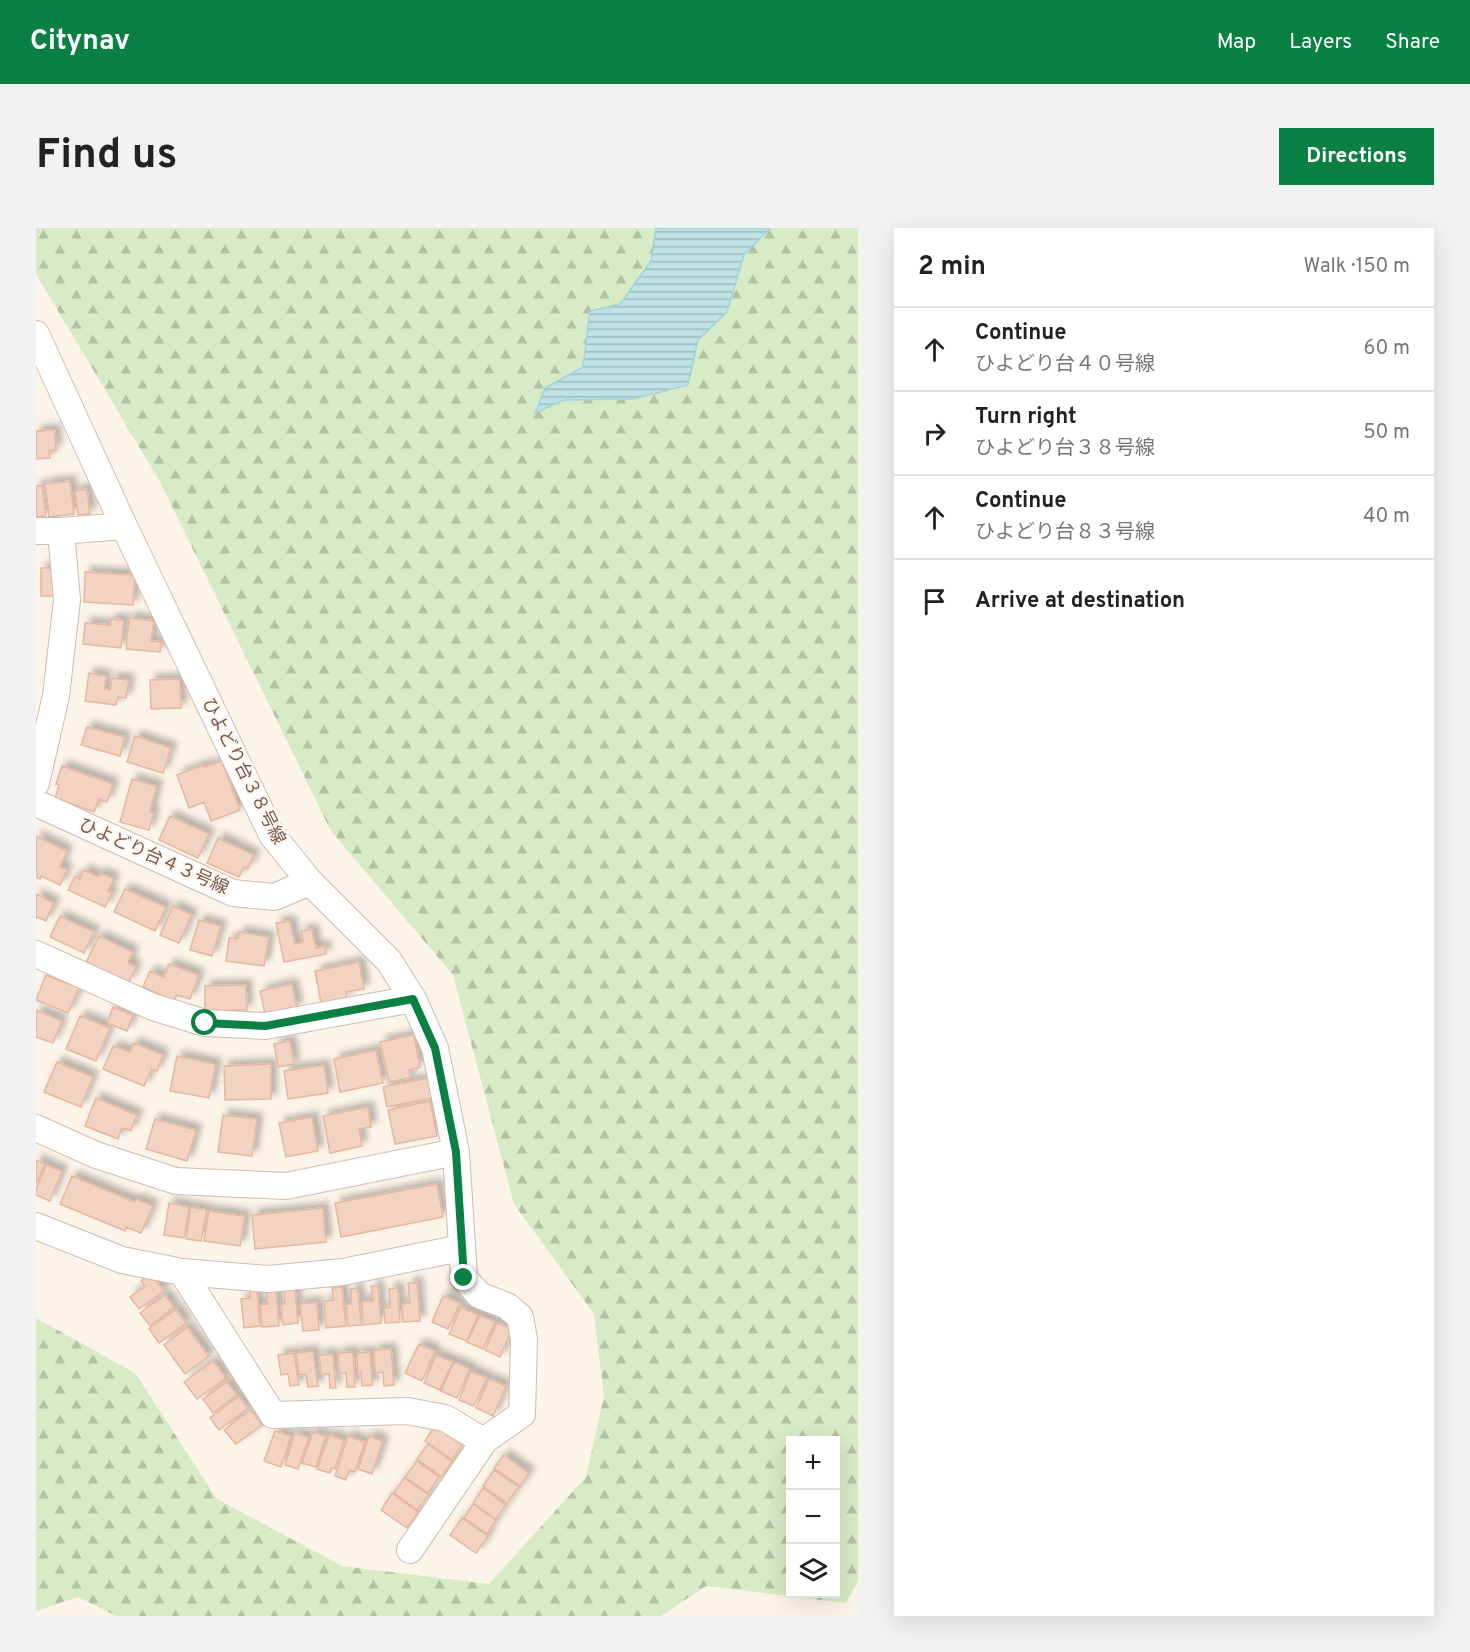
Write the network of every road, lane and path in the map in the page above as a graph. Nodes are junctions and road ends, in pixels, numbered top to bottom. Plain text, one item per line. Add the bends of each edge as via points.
1 (36, 334) edge
2 (124, 526) junction
3 (48, 531) edge
4 (36, 783) edge
5 (36, 803) edge
6 (310, 882) junction
7 (36, 954) edge
8 (413, 999) junction
9 (36, 1128) edge
10 (456, 1152) junction
11 (36, 1226) edge
12 (461, 1248) junction
13 (182, 1272) junction
14 (485, 1440) junction
15 (410, 1550) dead end

1 - 2 street, ひよどり台３８号線
2 - 3 street
2 - 6 street, ひよどり台３８号線 via 272,835
3 - 4 street via 67,600 56,696
5 - 6 street, ひよどり台４３号線 via 233,893 274,897
6 - 8 street, ひよどり台３８号線 via 389,961
7 - 8 street via 153,1007 205,1023 265,1026
8 - 10 street, ひよどり台３８号線 via 435,1048
9 - 10 street via 96,1155 176,1181 286,1186
10 - 12 street, ひよどり台３８号線
11 - 13 street via 122,1260
12 - 13 street via 343,1272 268,1279
12 - 14 street, ひよどり台３８号線 via 464,1278 479,1295 507,1306 520,1317 524,1340 522,1414
13 - 14 street via 273,1415 407,1411 445,1418
14 - 15 street

